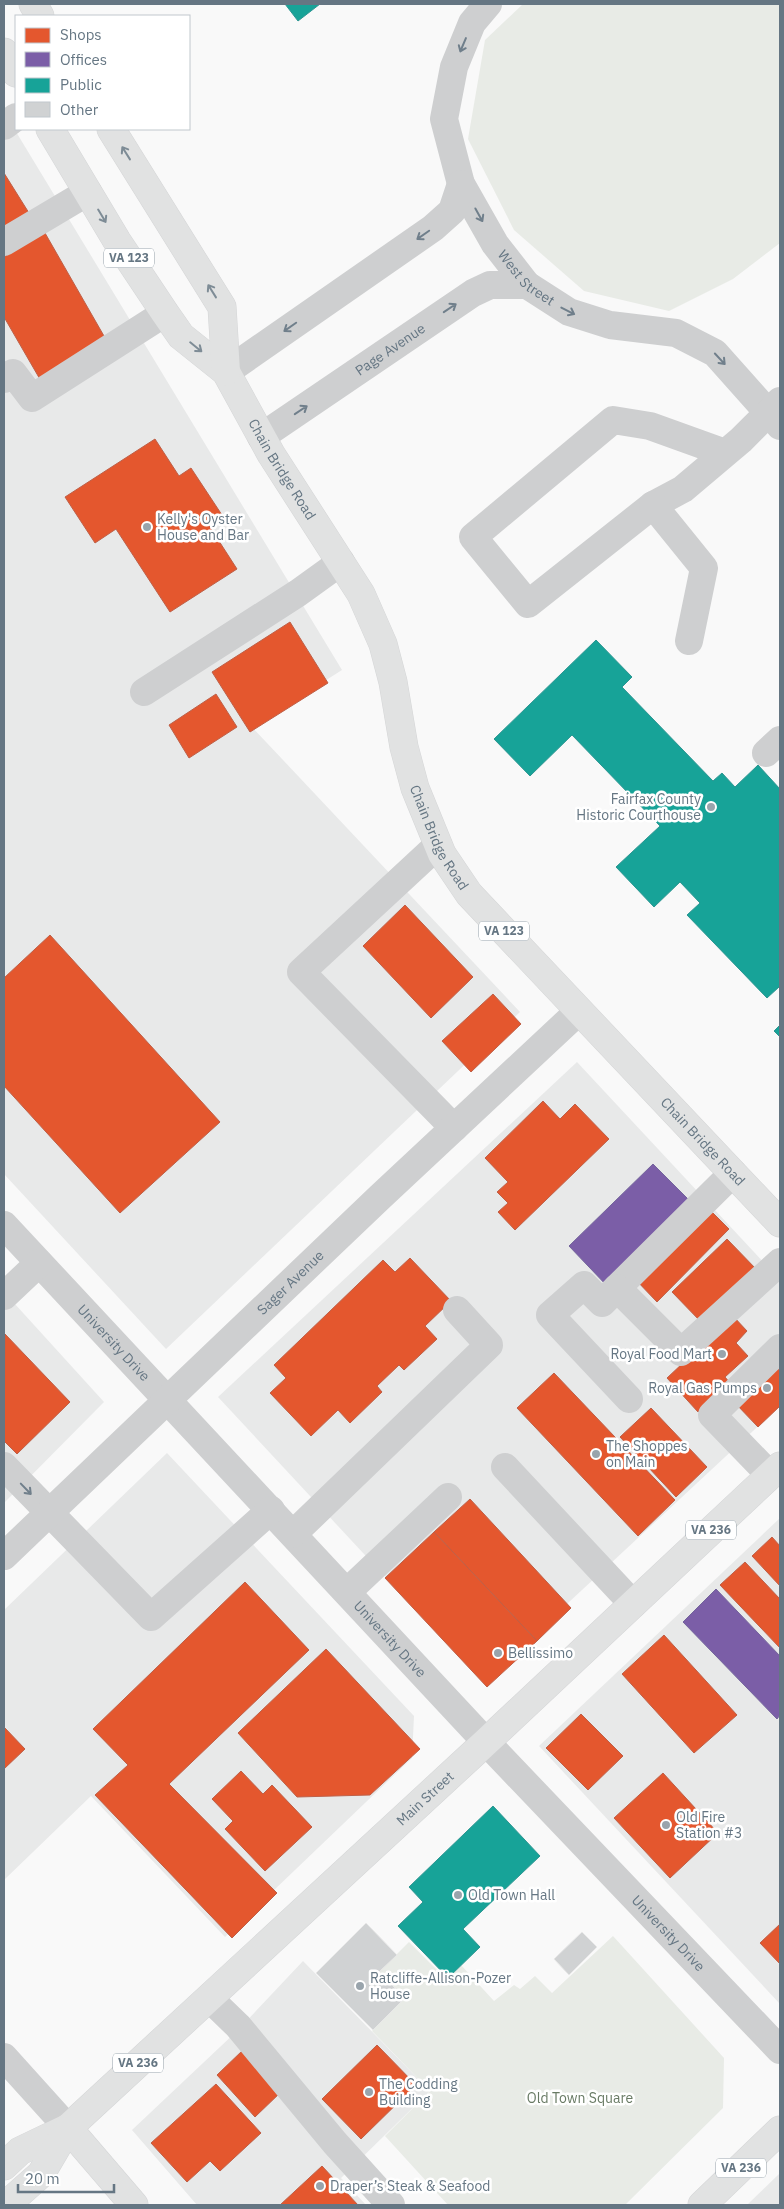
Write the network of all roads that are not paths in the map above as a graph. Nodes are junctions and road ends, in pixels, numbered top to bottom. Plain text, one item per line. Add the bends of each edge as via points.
1 (33, 4) edge
2 (488, 4) edge
3 (39, 15) edge
4 (4, 52) edge
5 (15, 71) edge
6 (15, 118) edge
7 (4, 126) edge
8 (51, 130) edge
9 (112, 130) edge
10 (462, 184) junction
11 (88, 192) junction
12 (4, 242) edge
13 (527, 285) junction
14 (165, 313) junction
15 (226, 372) junction
16 (4, 379) edge
17 (776, 413) edge
18 (261, 438) junction
19 (725, 453) junction
20 (653, 505) junction
21 (341, 562) junction
22 (689, 642) dead end
23 (144, 692) dead end
24 (438, 845) junction
25 (579, 1011) junction
26 (454, 1128) junction
27 (733, 1173) junction
28 (780, 1223) edge
29 (4, 1225) edge
30 (780, 1262) edge
31 (39, 1263) junction
32 (617, 1288) junction
33 (4, 1296) edge
34 (457, 1310) dead end
35 (780, 1348) edge
36 (168, 1399) junction
37 (629, 1399) dead end
38 (4, 1466) edge
39 (505, 1467) dead end
40 (775, 1470) edge
41 (448, 1497) dead end
42 (270, 1510) junction
43 (48, 1513) junction
44 (293, 1534) junction
45 (4, 1556) edge
46 (347, 1592) junction
47 (633, 1604) junction
48 (486, 1742) junction
49 (209, 1998) junction
50 (780, 2050) edge
51 (4, 2057) edge
52 (68, 2128) junction
53 (780, 2130) edge
54 (4, 2166) edge
55 (6, 2205) edge
56 (134, 2205) edge
57 (391, 2205) edge
58 (702, 2205) edge

1 - 3 main road
2 -> 10 street, West Street via 472,23 454,68 444,119
4 - 5 main road
6 - 7 street
8 - 11 main road, Chain Bridge Road / VA 123
15 -> 9 main road, Chain Bridge Road / VA 123 via 222,308
10 -> 13 street, West Street via 495,244
10 -> 15 street via 452,212 433,228
11 - 12 street
11 -> 14 main road, Chain Bridge Road / VA 123
13 -> 17 street, West Street via 568,312 610,325 676,333 715,354
18 -> 13 street, Page Avenue via 473,293 490,285
14 -> 15 main road, Chain Bridge Road / VA 123 via 182,336
14 - 16 street via 32,398 13,372
15 - 18 main road, Chain Bridge Road / VA 123
17 - 19 street
18 - 21 main road, Chain Bridge Road / VA 123
19 - 20 street via 683,489
19 - 20 street via 650,426 613,420 473,537 528,604
20 - 22 street via 704,568
21 - 23 street
21 - 24 main road, Chain Bridge Road / VA 123 via 384,644 415,788
24 - 25 main road, Chain Bridge Road / VA 123 via 469,894
24 - 26 street via 301,972
25 - 26 street, Sager Avenue
25 - 27 main road, Chain Bridge Road / VA 123
26 - 36 street, Sager Avenue
27 - 28 main road, Chain Bridge Road / VA 123
27 - 32 street
29 - 31 street, University Drive
30 - 32 street via 681,1352
31 - 33 street
31 - 36 street, University Drive
32 - 37 street via 602,1303 584,1285 550,1315
34 - 44 street via 489,1345
35 - 40 street via 712,1415
36 - 42 street, University Drive
36 - 43 street, Sager Avenue
38 -> 43 street
39 - 47 street
40 - 47 main road, Main Street / VA 236
41 - 46 street
42 - 43 street via 151,1617
42 - 44 street, University Drive
43 - 45 street, Sager Avenue
44 - 46 street, University Drive
46 - 48 street, University Drive
47 - 48 main road, Main Street / VA 236
48 - 49 main road, Main Street / VA 236
48 - 50 street, University Drive
49 - 52 main road, Main Street / VA 236
49 - 57 street via 238,2026
51 - 52 street
52 - 54 main road, Main Street / VA 236 via 20,2151
52 - 55 main road, Main Street via 41,2174
52 - 56 main road
53 - 58 main road, VA 236

